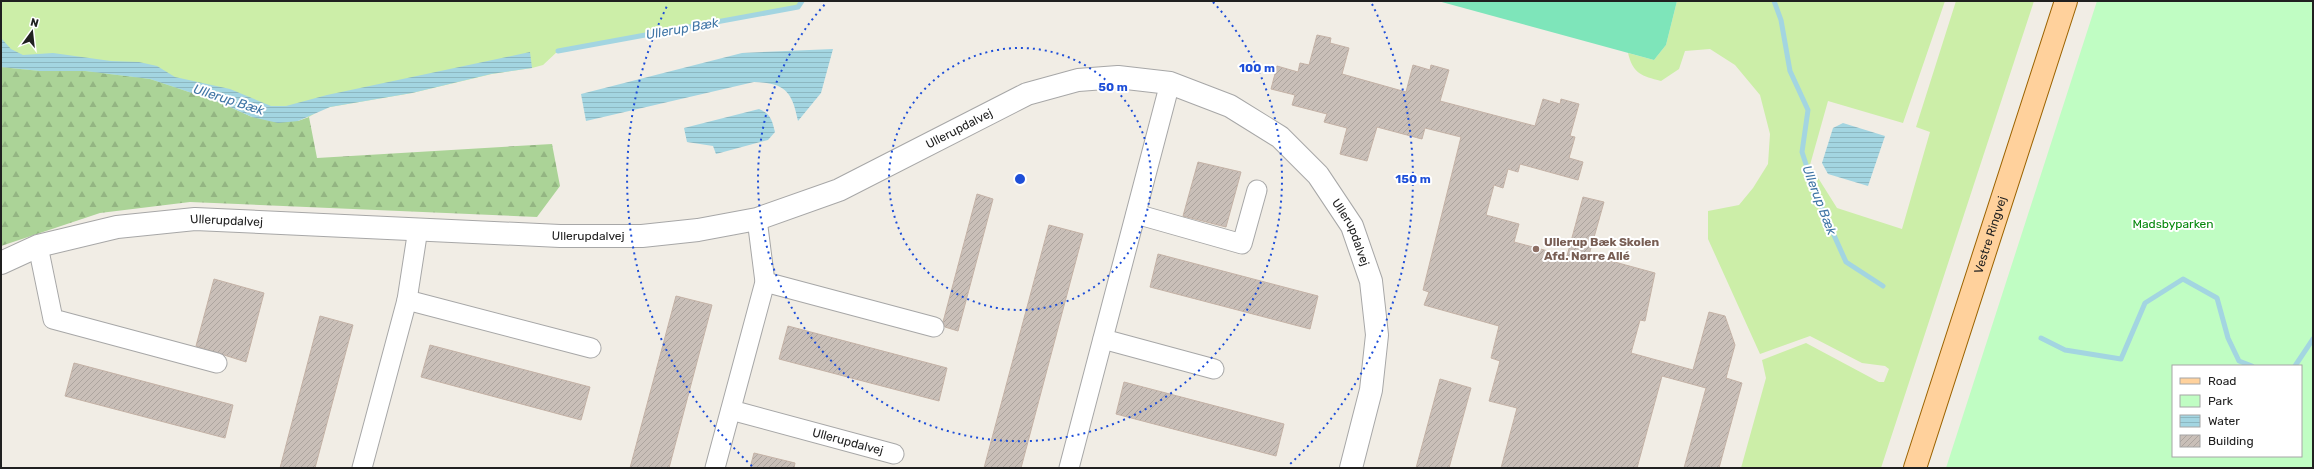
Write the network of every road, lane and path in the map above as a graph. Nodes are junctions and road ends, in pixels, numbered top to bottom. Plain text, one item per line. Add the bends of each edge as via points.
1 (2066, 1) edge
2 (1170, 83) junction
3 (1257, 190) dead end
4 (1136, 214) junction
5 (757, 219) junction
6 (418, 229) junction
7 (38, 246) junction
8 (1, 263) edge
9 (765, 282) junction
10 (408, 300) junction
11 (934, 327) dead end
12 (1103, 339) junction
13 (591, 348) dead end
14 (217, 363) dead end
15 (1214, 368) dead end
16 (731, 410) junction
17 (894, 454) dead end
18 (362, 468) edge
19 (715, 468) edge
20 (1069, 468) edge
21 (1351, 468) edge
22 (1915, 468) edge

1 - 22 main road, Vestre Ringvej
2 - 4 street
2 - 5 street, Ullerupdalvej via 1118,77 1078,80 1027,94 839,190
2 - 21 street, Ullerupdalvej via 1230,106 1280,137 1318,175 1352,226 1372,281 1377,335 1371,390
3 - 4 street via 1242,244
4 - 12 street
5 - 6 street, Ullerupdalvej via 698,230 642,236 560,236
5 - 9 street
6 - 7 street, Ullerupdalvej via 195,218 117,227
6 - 10 street
7 - 8 street, Ullerupdalvej
7 - 14 street via 53,319
9 - 11 street
9 - 16 street
10 - 13 street
10 - 18 street
12 - 15 street
12 - 20 street
16 - 17 street, Ullerupdalvej
16 - 19 street

